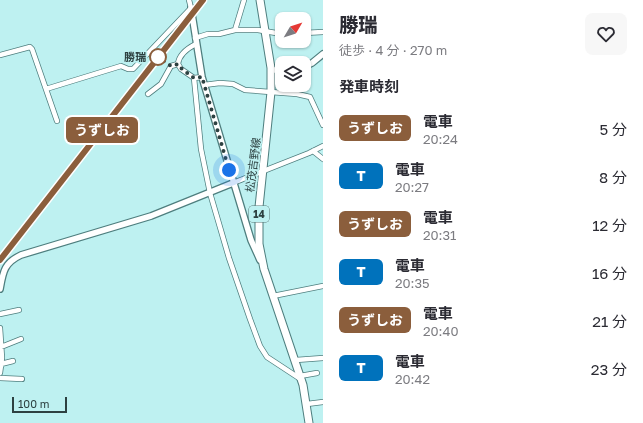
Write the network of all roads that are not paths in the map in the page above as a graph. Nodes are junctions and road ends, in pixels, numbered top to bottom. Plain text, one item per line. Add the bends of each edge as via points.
1 (189, 0) edge
2 (244, 0) edge
3 (260, 0) edge
4 (191, 8) junction
5 (235, 30) junction
6 (265, 31) junction
7 (323, 32) edge
8 (275, 33) edge
9 (311, 33) edge
10 (196, 41) junction
11 (323, 54) edge
12 (0, 55) edge
13 (178, 64) junction
14 (311, 64) edge
15 (271, 70) junction
16 (275, 70) edge
17 (202, 77) junction
18 (194, 78) junction
19 (204, 84) junction
20 (46, 89) junction
21 (271, 92) junction
22 (148, 94) dead end
23 (57, 121) dead end
24 (323, 125) edge
25 (323, 146) edge
26 (312, 151) junction
27 (323, 159) edge
28 (263, 172) junction
29 (234, 184) junction
30 (210, 193) junction
31 (264, 269) junction
32 (323, 286) edge
33 (0, 288) edge
34 (273, 296) junction
35 (19, 310) dead end
36 (0, 314) edge
37 (0, 328) edge
38 (21, 339) dead end
39 (1, 348) junction
40 (1, 355) edge
41 (323, 358) edge
42 (296, 360) junction
43 (13, 361) dead end
44 (1, 364) junction
45 (0, 373) edge
46 (317, 373) dead end
47 (0, 378) edge
48 (301, 378) junction
49 (22, 379) dead end
50 (323, 402) edge
51 (307, 404) junction
52 (309, 423) edge

1 - 4 street
2 - 5 street
3 - 6 main road, 松茂吉野線 / 14
4 - 10 street
4 - 20 street via 133,69 121,66
5 - 6 street
5 - 10 street via 208,34
6 - 8 street
6 - 15 main road, 松茂吉野線 / 14
7 - 9 street
10 - 13 street
10 - 17 street
11 - 14 street
12 - 20 street via 30,47
13 - 18 street
13 - 22 street via 171,66 161,84
15 - 16 street
15 - 21 main road, 松茂吉野線 / 14
17 - 18 street
17 - 19 street
18 - 30 street via 201,149
19 - 21 street via 233,84 245,90
19 - 29 street
20 - 23 street
21 - 24 street via 310,96
21 - 28 main road, 松茂吉野線 / 14
25 - 26 street
26 - 27 street
26 - 28 street
28 - 29 street
28 - 31 main road, 松茂吉野線 / 14 via 259,207 259,244
29 - 30 street
29 - 31 street via 251,240
30 - 33 street via 151,216 14,258 5,268
30 - 48 street via 236,279 260,346 267,357
31 - 34 main road, 松茂吉野線 / 14
32 - 34 street
34 - 42 main road, 松茂吉野線 / 14
35 - 36 street
37 - 39 street
38 - 39 street
39 - 40 street
40 - 44 street
41 - 42 street
42 - 48 main road, 松茂吉野線 / 14
43 - 44 street
44 - 45 street
46 - 48 street
47 - 49 street
48 - 51 main road, 松茂吉野線 / 14
50 - 51 street
51 - 52 main road, 松茂吉野線 / 14

